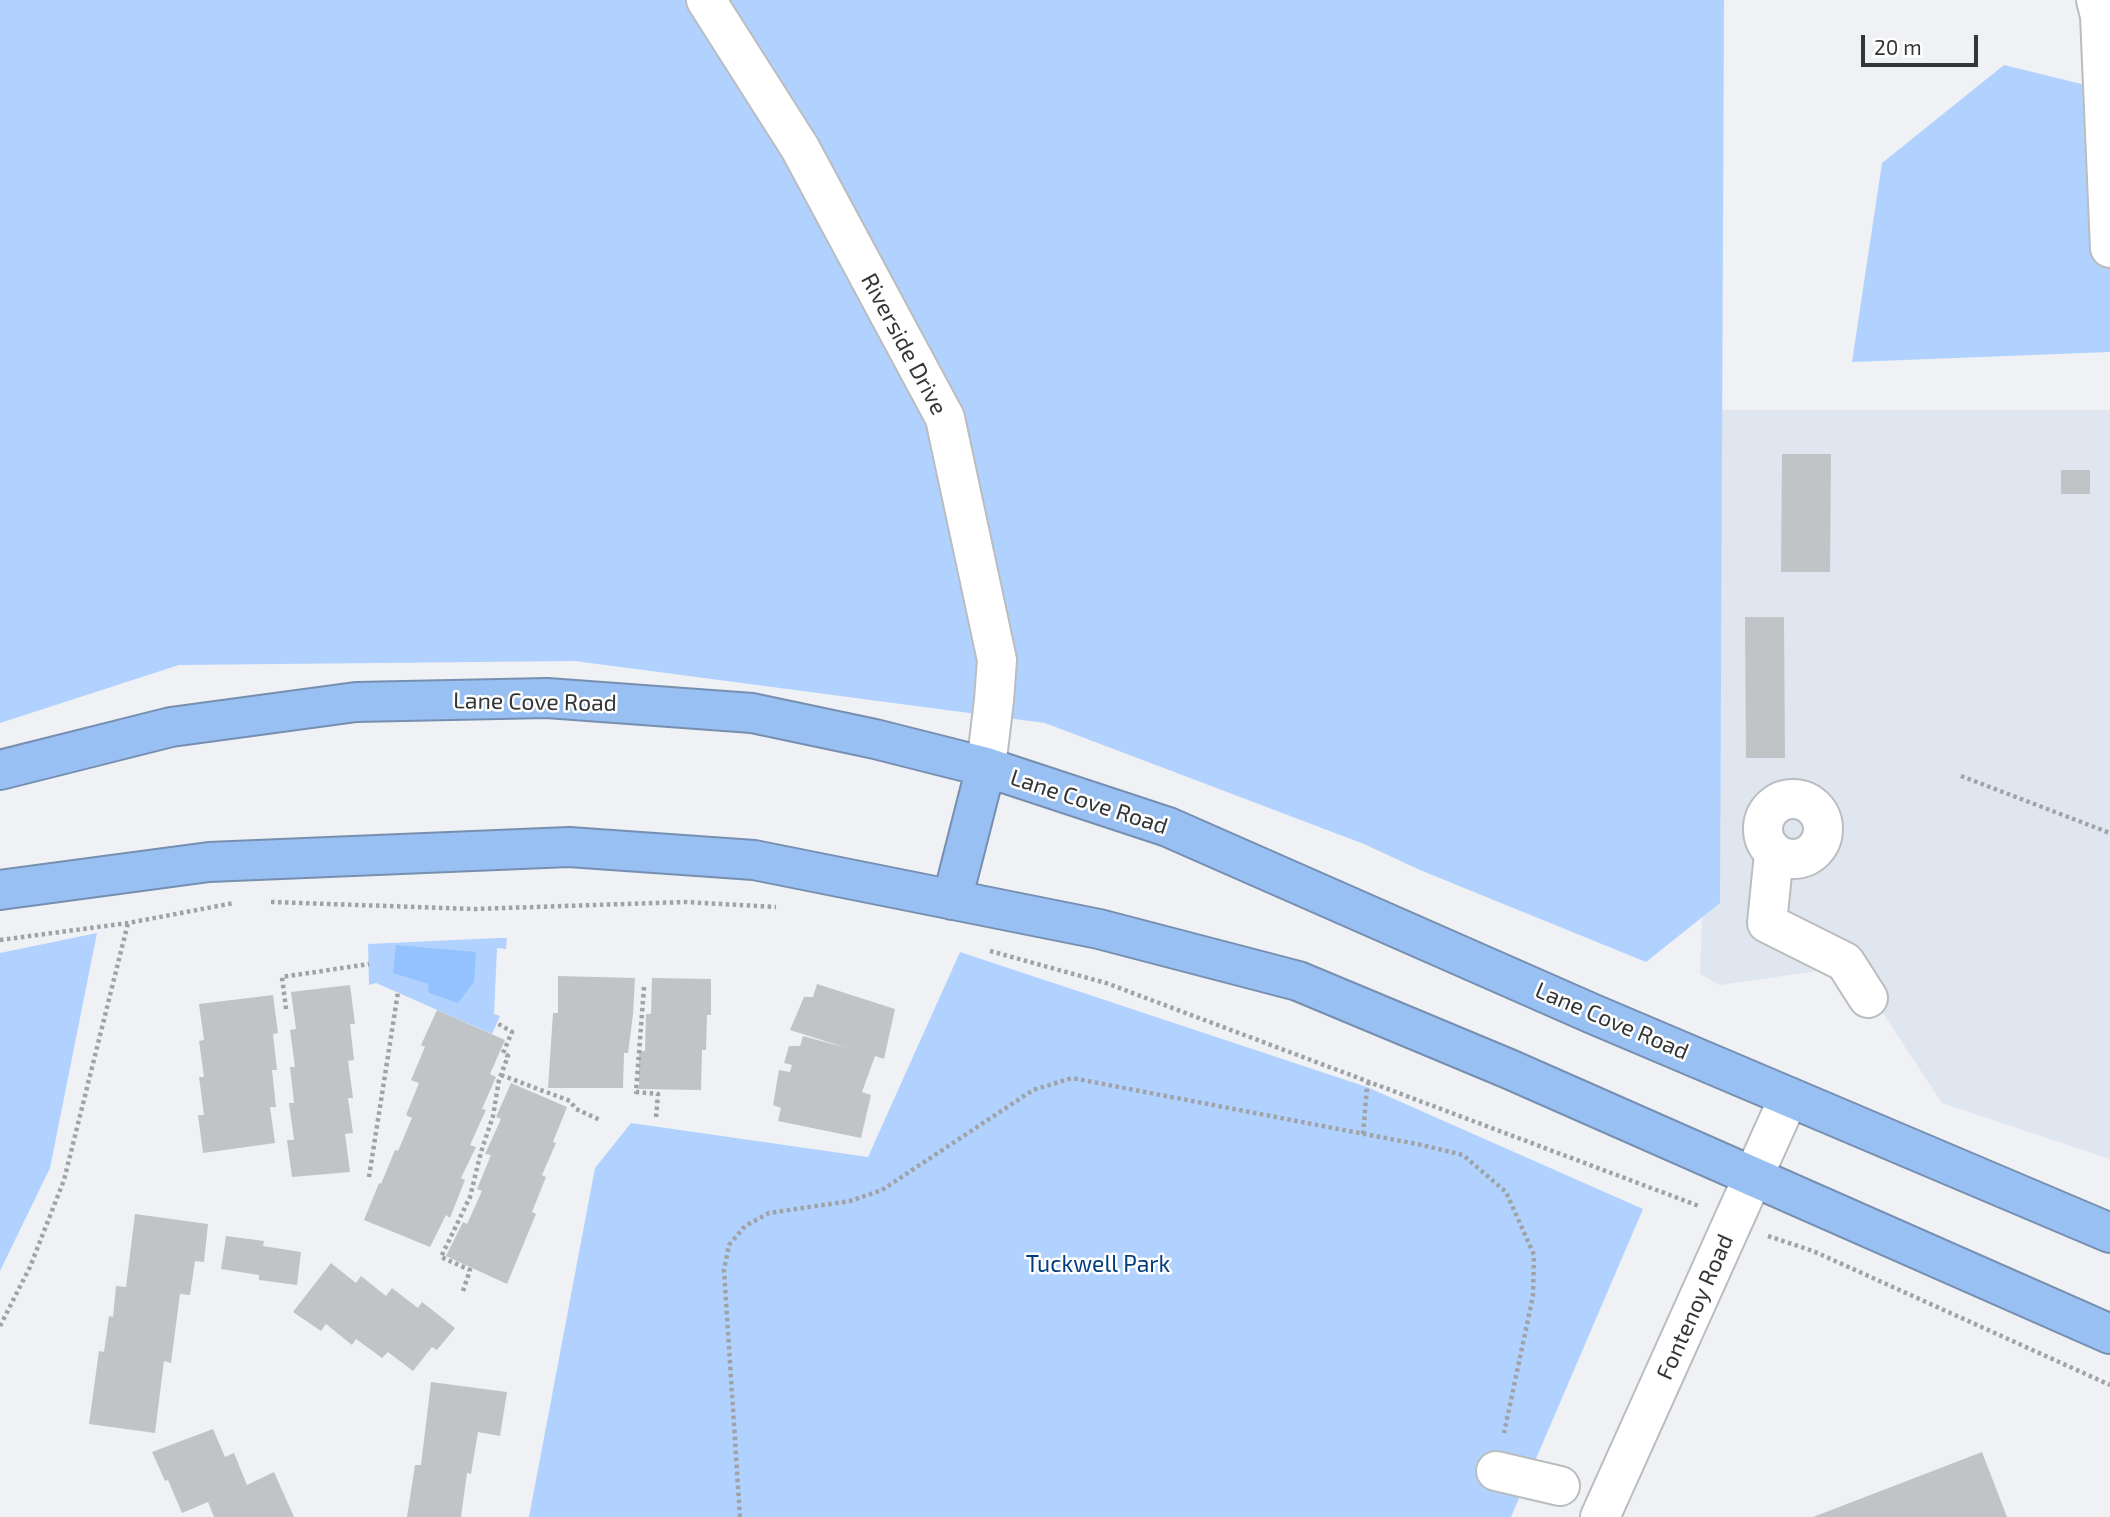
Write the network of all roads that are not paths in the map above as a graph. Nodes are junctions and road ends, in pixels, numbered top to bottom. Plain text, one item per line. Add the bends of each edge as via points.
1 (706, 0) edge
2 (2096, 0) edge
3 (2110, 248) edge
4 (986, 767) junction
5 (0, 770) edge
6 (1774, 854) dead end
7 (0, 890) edge
8 (952, 900) junction
9 (1868, 998) dead end
10 (1789, 1097) junction
11 (1754, 1177) junction
12 (2110, 1233) edge
13 (2110, 1334) edge
14 (1496, 1471) road end
15 (1560, 1486) dead end
16 (1600, 1517) edge

1 - 4 street, Riverside Drive via 800,148 945,418 997,660
2 - 3 street
4 - 5 highway, Lane Cove Road via 752,713 547,698 356,702 171,727
4 - 8 highway
4 - 10 highway, Lane Cove Road via 1168,827
6 - 9 street via 1767,923 1845,962
7 - 8 highway via 209,862 569,847 754,860
8 - 11 highway via 1099,929 1298,981
10 - 11 street, Fontenoy Road
10 - 12 highway, Lane Cove Road
11 - 13 highway
11 - 16 street, Fontenoy Road
14 - 15 street

